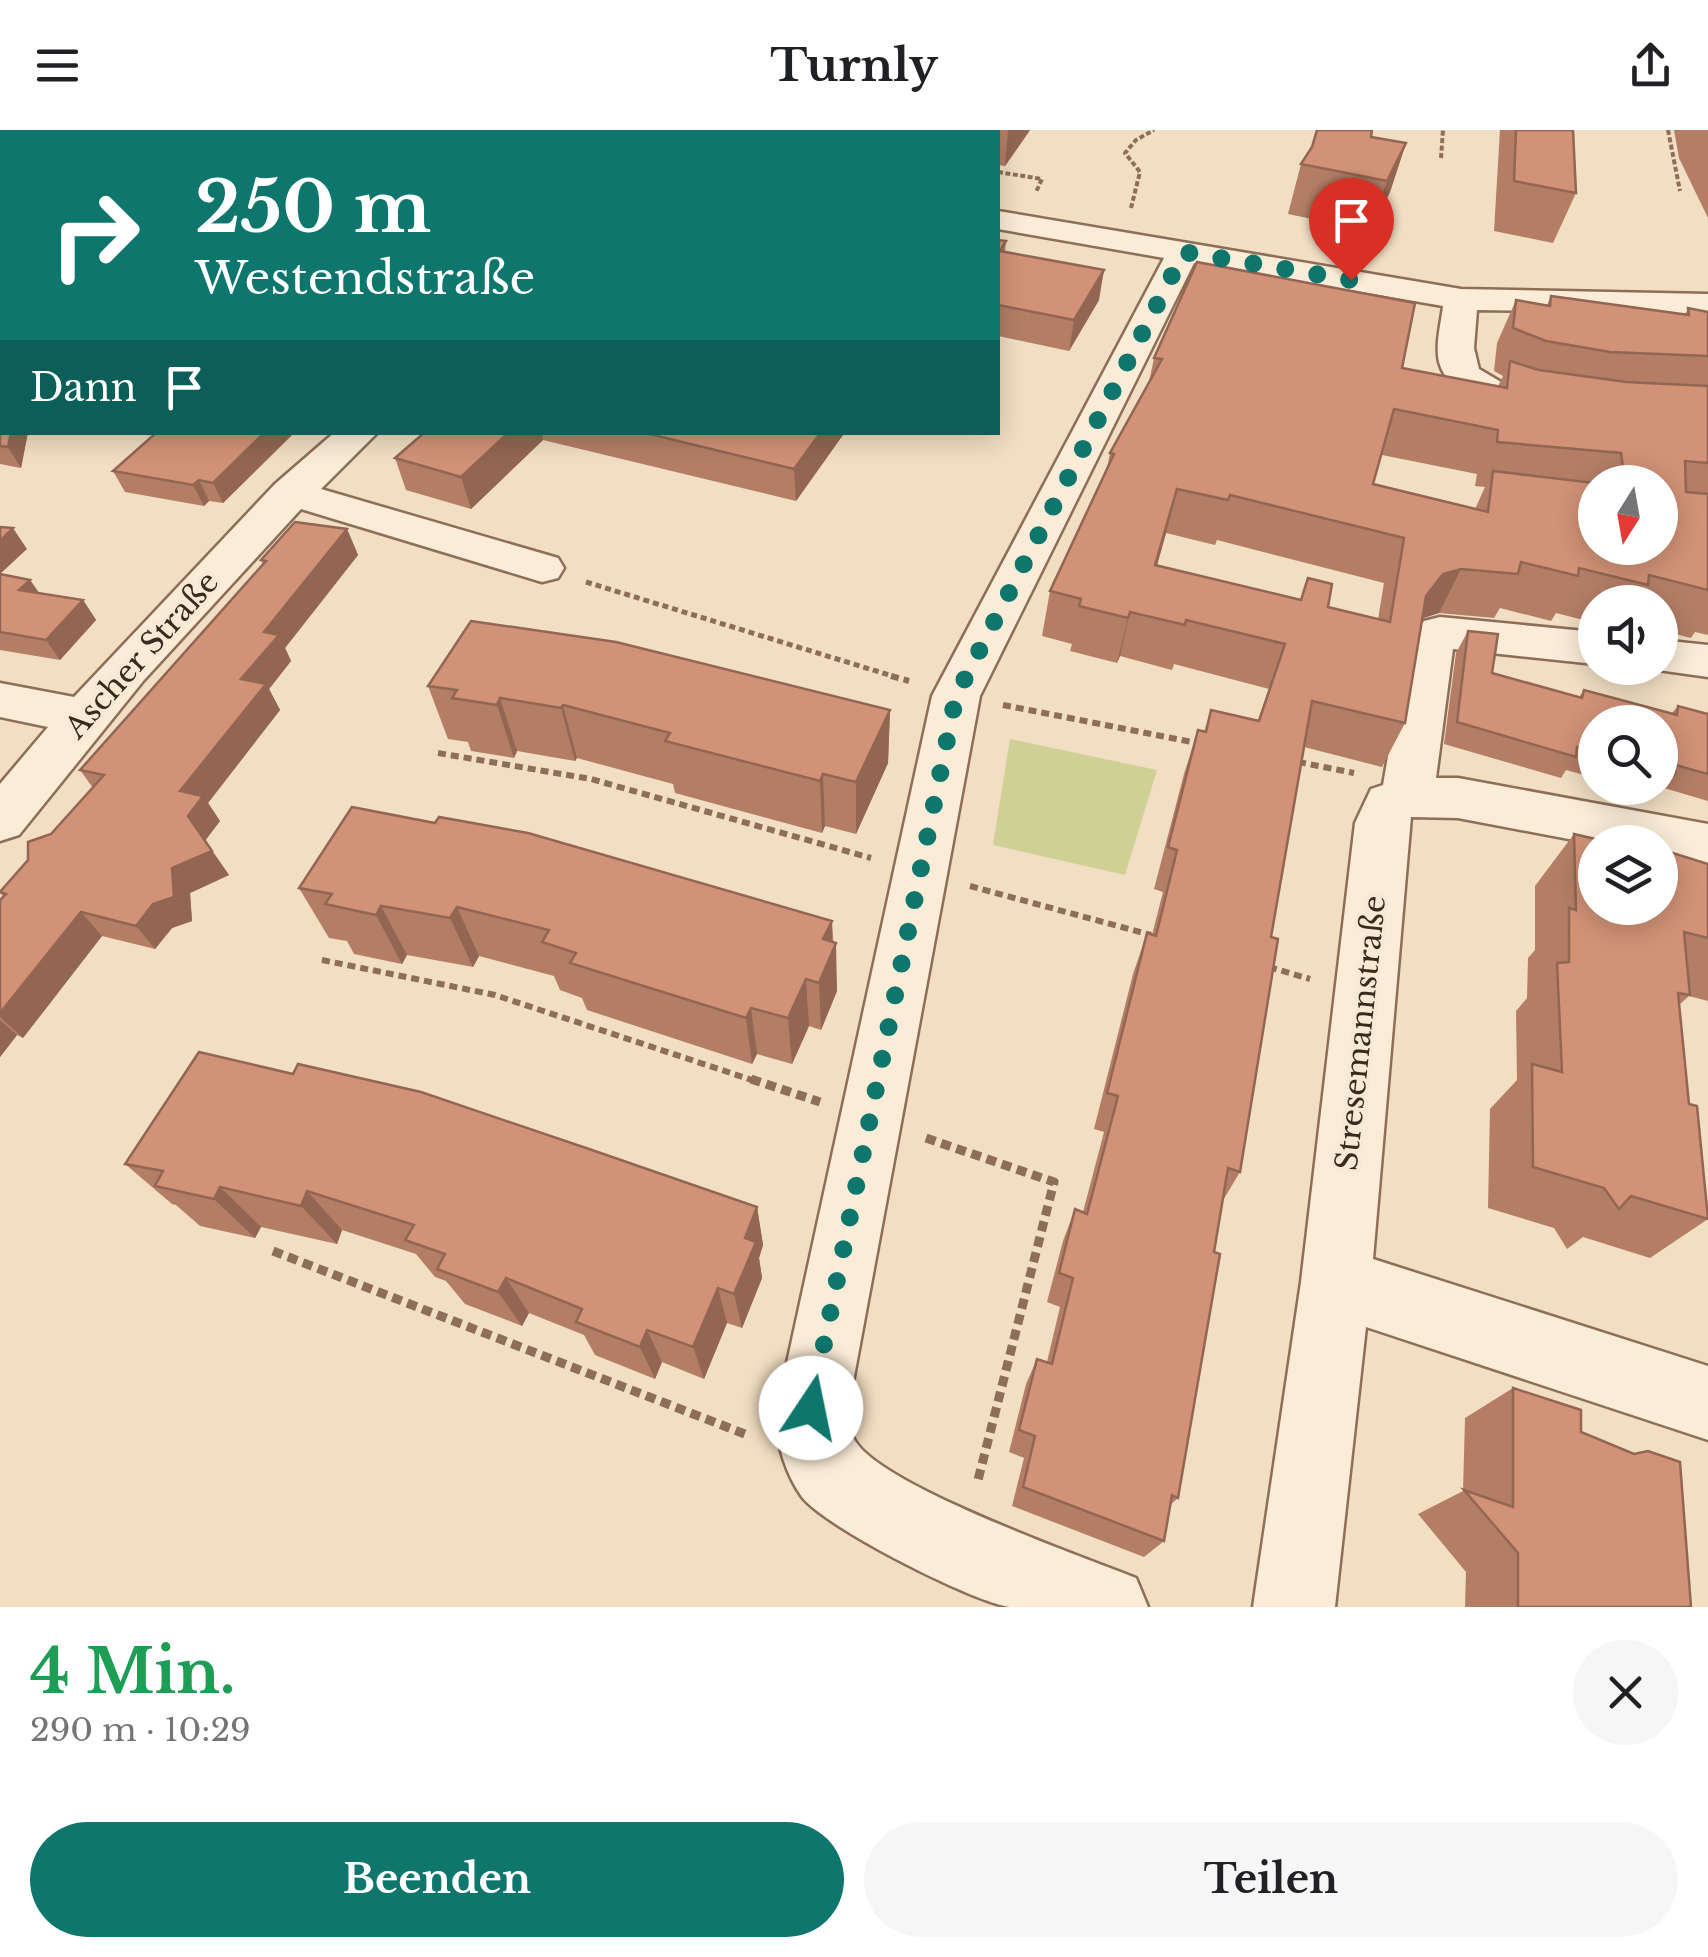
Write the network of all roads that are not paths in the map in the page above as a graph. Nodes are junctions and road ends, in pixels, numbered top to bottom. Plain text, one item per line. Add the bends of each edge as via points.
1 (1000, 220) edge
2 (1184, 252) junction
3 (1461, 299) junction
4 (1708, 304) edge
5 (1575, 406) edge
6 (356, 435) edge
7 (290, 494) junction
8 (542, 568) road end
9 (1578, 646) edge
10 (1678, 658) edge
11 (1708, 661) edge
12 (0, 700) edge
13 (84, 716) junction
14 (1407, 797) junction
15 (0, 822) edge
16 (1708, 845) edge
17 (1336, 1282) junction
18 (1708, 1403) edge
19 (1107, 1607) edge
20 (1294, 1607) edge

1 - 2 street
2 - 3 street
2 - 19 street via 956,696 811,1408 815,1448 834,1476 876,1508
3 - 4 street
3 - 5 street via 1456,360 1471,381 1516,399
6 - 7 street, Ascher Straße
7 - 8 street
7 - 13 street, Ascher Straße
9 - 14 street, Stresemannstraße via 1440,632 1431,640
10 - 11 street
12 - 13 street
13 - 15 street, Ascher Straße
14 - 16 street via 1458,798
14 - 17 street, Stresemannstraße via 1390,804 1382,823
17 - 18 street
17 - 20 street, Stresemannstraße

